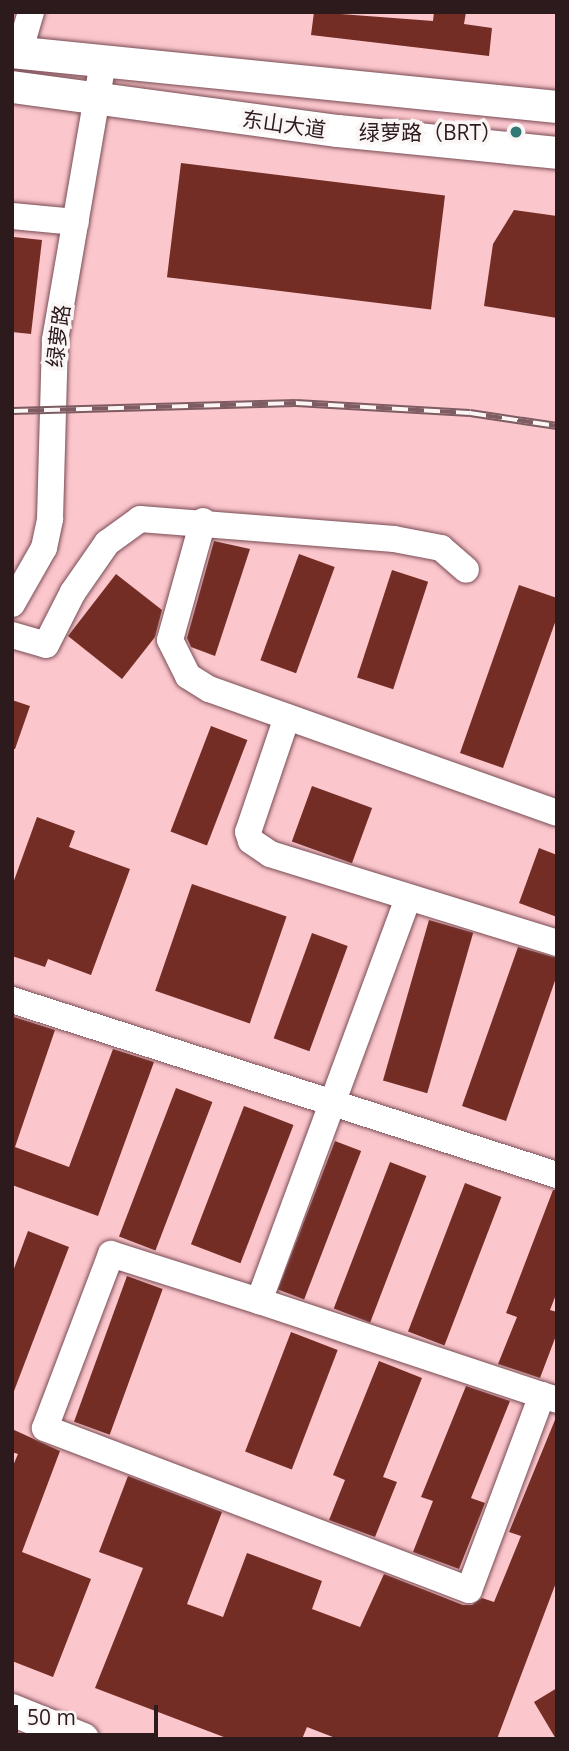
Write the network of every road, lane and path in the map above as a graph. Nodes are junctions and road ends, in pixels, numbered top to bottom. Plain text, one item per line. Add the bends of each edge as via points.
1 (31, 12) edge
2 (16, 53) edge
3 (103, 62) junction
4 (12, 88) edge
5 (98, 99) junction
6 (557, 107) edge
7 (557, 153) edge
8 (12, 216) edge
9 (76, 222) junction
10 (203, 522) junction
11 (466, 570) dead end
12 (12, 604) edge
13 (12, 635) edge
14 (287, 717) junction
15 (557, 813) edge
16 (408, 898) junction
17 (557, 943) edge
18 (12, 1000) edge
19 (334, 1104) junction
20 (557, 1175) edge
21 (259, 1301) junction
22 (549, 1398) edge
23 (12, 1710) edge
24 (12, 1726) edge
25 (45, 1739) edge
26 (83, 1739) edge

1 - 2 street
2 - 3 main road, 东山大道
3 - 5 street, 绿萝路
3 - 6 main road, 东山大道
4 - 5 main road, 东山大道
5 - 7 main road, 东山大道 via 338,131
5 - 9 street, 绿萝路
8 - 9 street
9 - 12 street, 绿萝路 via 55,340 50,519 44,548
10 - 11 street via 394,538 441,548
10 - 13 street via 140,519 107,543 73,593 46,645
10 - 14 street via 170,640 175,657 188,676 209,689
14 - 15 street
14 - 16 street via 248,832 251,841 270,854
16 - 17 street
16 - 19 street
18 - 19 street
19 - 20 street
19 - 21 street
21 - 22 street
21 - 22 street via 111,1254 45,1428 470,1590
23 - 26 main road
24 - 25 main road

